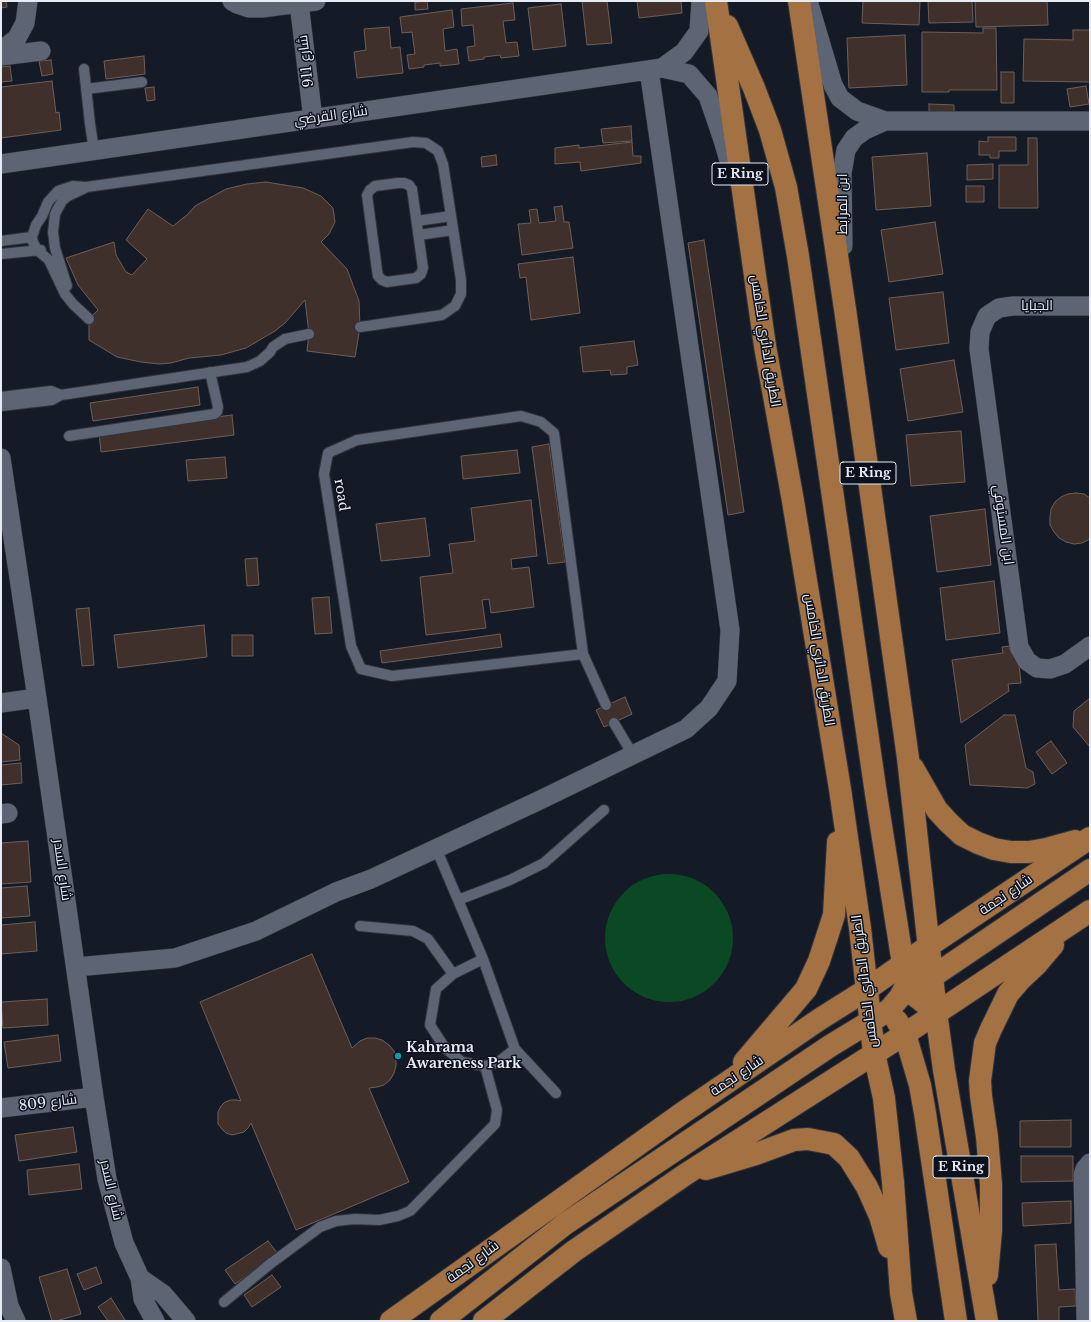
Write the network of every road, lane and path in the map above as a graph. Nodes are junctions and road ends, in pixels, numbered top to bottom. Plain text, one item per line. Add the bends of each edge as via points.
1 (28, 1) edge
2 (232, 1) edge
3 (701, 1) edge
4 (716, 1) edge
5 (799, 1) edge
6 (808, 1) edge
7 (308, 2) edge
8 (1, 51) edge
9 (41, 51) dead end
10 (1, 56) edge
11 (84, 69) dead end
12 (655, 69) junction
13 (142, 82) dead end
14 (86, 89) junction
15 (313, 119) junction
16 (885, 121) junction
17 (1090, 121) edge
18 (94, 150) junction
19 (1, 164) edge
20 (86, 187) junction
21 (451, 216) junction
22 (417, 221) junction
23 (454, 230) junction
24 (419, 235) junction
25 (32, 237) junction
26 (750, 240) junction
27 (1, 241) edge
28 (55, 248) junction
29 (37, 250) junction
30 (1, 254) edge
31 (1090, 306) edge
32 (845, 309) junction
33 (987, 316) joint
34 (360, 327) dead end
35 (309, 334) dead end
36 (210, 372) junction
37 (61, 395) junction
38 (1, 397) edge
39 (1, 406) edge
40 (69, 436) dead end
41 (1, 458) edge
42 (1090, 646) edge
43 (583, 654) junction
44 (37, 698) junction
45 (1, 703) edge
46 (606, 705) dead end
47 (614, 723) dead end
48 (633, 755) junction
49 (908, 758) junction
50 (840, 789) junction
51 (604, 810) dead end
52 (1090, 838) edge
53 (436, 848) junction
54 (1090, 870) edge
55 (458, 900) junction
56 (1090, 911) edge
57 (1070, 925) junction
58 (360, 926) dead end
59 (930, 945) junction
60 (483, 959) junction
61 (76, 967) junction
62 (453, 974) junction
63 (932, 977) junction
64 (908, 981) junction
65 (866, 990) junction
66 (936, 1012) junction
67 (896, 1021) junction
68 (870, 1022) junction
69 (515, 1049) junction
70 (874, 1053) junction
71 (485, 1066) junction
72 (726, 1084) junction
73 (556, 1092) dead end
74 (94, 1097) junction
75 (1, 1108) edge
76 (1090, 1163) edge
77 (686, 1174) junction
78 (1, 1268) edge
79 (1087, 1277) edge
80 (140, 1278) junction
81 (902, 1293) junction
82 (224, 1302) dead end
83 (986, 1314) edge
84 (16, 1321) edge
85 (154, 1321) edge
86 (186, 1321) edge
87 (391, 1321) edge
88 (441, 1321) edge
89 (484, 1321) edge
90 (906, 1321) edge
91 (956, 1321) edge
92 (1086, 1321) edge

1 - 8 street via 25,23 17,38
2 - 7 street, شارع 911 via 249,8
3 - 12 street, شارع القرضي via 699,31 684,52
4 - 26 main road, الطريق الدائري الخامس / E Ring
4 - 64 main road via 770,130 786,188 876,794
5 - 32 main road, E Ring
6 - 16 street, ابن المرابط via 833,85 840,98 857,111
7 - 15 street, شارع 911
9 - 10 street
11 - 14 lane
12 - 15 street, شارع القرضي
12 - 26 street, شارع القرضي via 689,74 708,96 724,140
12 - 48 street via 730,630 726,681 709,708 686,729
13 - 14 lane
14 - 18 lane
15 - 18 street, شارع القرضي
16 - 17 street, ابن المرابط
16 - 32 street, ابن المرابط via 854,138 846,150 843,162
18 - 19 street, شارع القرضي
20 - 21 lane via 420,142 433,146 441,157
20 - 25 lane via 72,186 52,196
20 - 28 lane via 68,196 58,207 53,221
21 - 22 lane
21 - 23 lane
22 - 24 lane
22 - 24 lane via 414,194 409,185 381,185 370,190 367,196 378,276 382,280 392,282 416,278 421,274 423,268
23 - 24 lane
23 - 34 lane via 462,287 455,306 442,315
25 - 27 lane
25 - 29 lane
26 - 50 main road, الطريق الدائري الخامس / E Ring via 765,346
28 - 29 lane
28 - 29 lane via 70,292 91,317 69,298 49,260
29 - 30 lane
31 - 33 street, الجبايا via 1013,306 998,308
32 - 49 main road, E Ring
33 - 42 street, ابن المستوفي via 980,332 979,349 1019,647 1026,660 1037,668 1050,669 1065,664
35 - 36 lane via 291,336 279,342 253,365
36 - 37 lane
36 - 40 lane via 218,407 214,414
37 - 38 lane via 51,391
37 - 39 lane via 52,400
41 - 44 street, شارع السدر
43 - 43 lane, road via 554,433 541,422 521,416 356,440 328,453 324,474 350,646 361,669 392,676
43 - 46 lane
44 - 45 street
44 - 61 street, شارع السدر
47 - 48 lane
48 - 53 street
49 - 52 main road via 937,810 962,835 978,843 1011,852 1029,852
49 - 59 main road, E Ring
50 - 65 main road, الطريق الدائري الخامس / E Ring via 860,928
50 - 72 main road via 834,915 819,961 806,989
51 - 55 lane via 544,863 510,880
52 - 59 main road, شارع نجمة
53 - 55 lane
53 - 61 street via 256,931 176,958
54 - 63 main road
55 - 60 lane
56 - 57 main road
57 - 66 main road
57 - 83 main road via 1008,994 985,1043 980,1089 987,1137 992,1209
58 - 62 lane via 413,931 428,939
59 - 63 main road, E Ring
59 - 64 main road, شارع نجمة
60 - 62 lane
60 - 69 lane
61 - 74 street, شارع السدر
62 - 71 lane via 436,989 430,1024 445,1048 462,1062
63 - 64 main road
63 - 66 main road, E Ring
64 - 65 main road, شارع نجمة
64 - 66 main road
64 - 67 main road
65 - 67 main road
65 - 68 main road, الطريق الدائري الخامس / E Ring
65 - 72 main road, شارع نجمة
66 - 67 main road
66 - 83 main road, E Ring
67 - 68 main road
67 - 70 main road
67 - 91 main road via 920,1085
68 - 70 main road, الطريق الدائري الخامس / E Ring
68 - 88 main road via 824,1050 565,1224
69 - 71 lane via 497,1063
69 - 73 lane
70 - 77 main road
70 - 81 main road, الطريق الدائري الخامس / E Ring via 884,1098
71 - 82 lane via 497,1110 495,1124 410,1211 379,1220 336,1221 320,1227
72 - 87 main road, شارع نجمة via 674,1118
74 - 75 street, شارع 809
74 - 80 street, شارع السدر via 107,1179 124,1243
76 - 79 street via 1083,1175
77 - 81 main road via 794,1140 808,1139 834,1144 848,1158 876,1204
77 - 89 main road via 574,1251
78 - 84 street via 7,1301
79 - 92 street
80 - 85 street, شارع السدر via 143,1299
80 - 86 street via 163,1294
81 - 90 main road, الطريق الدائري الخامس / E Ring

